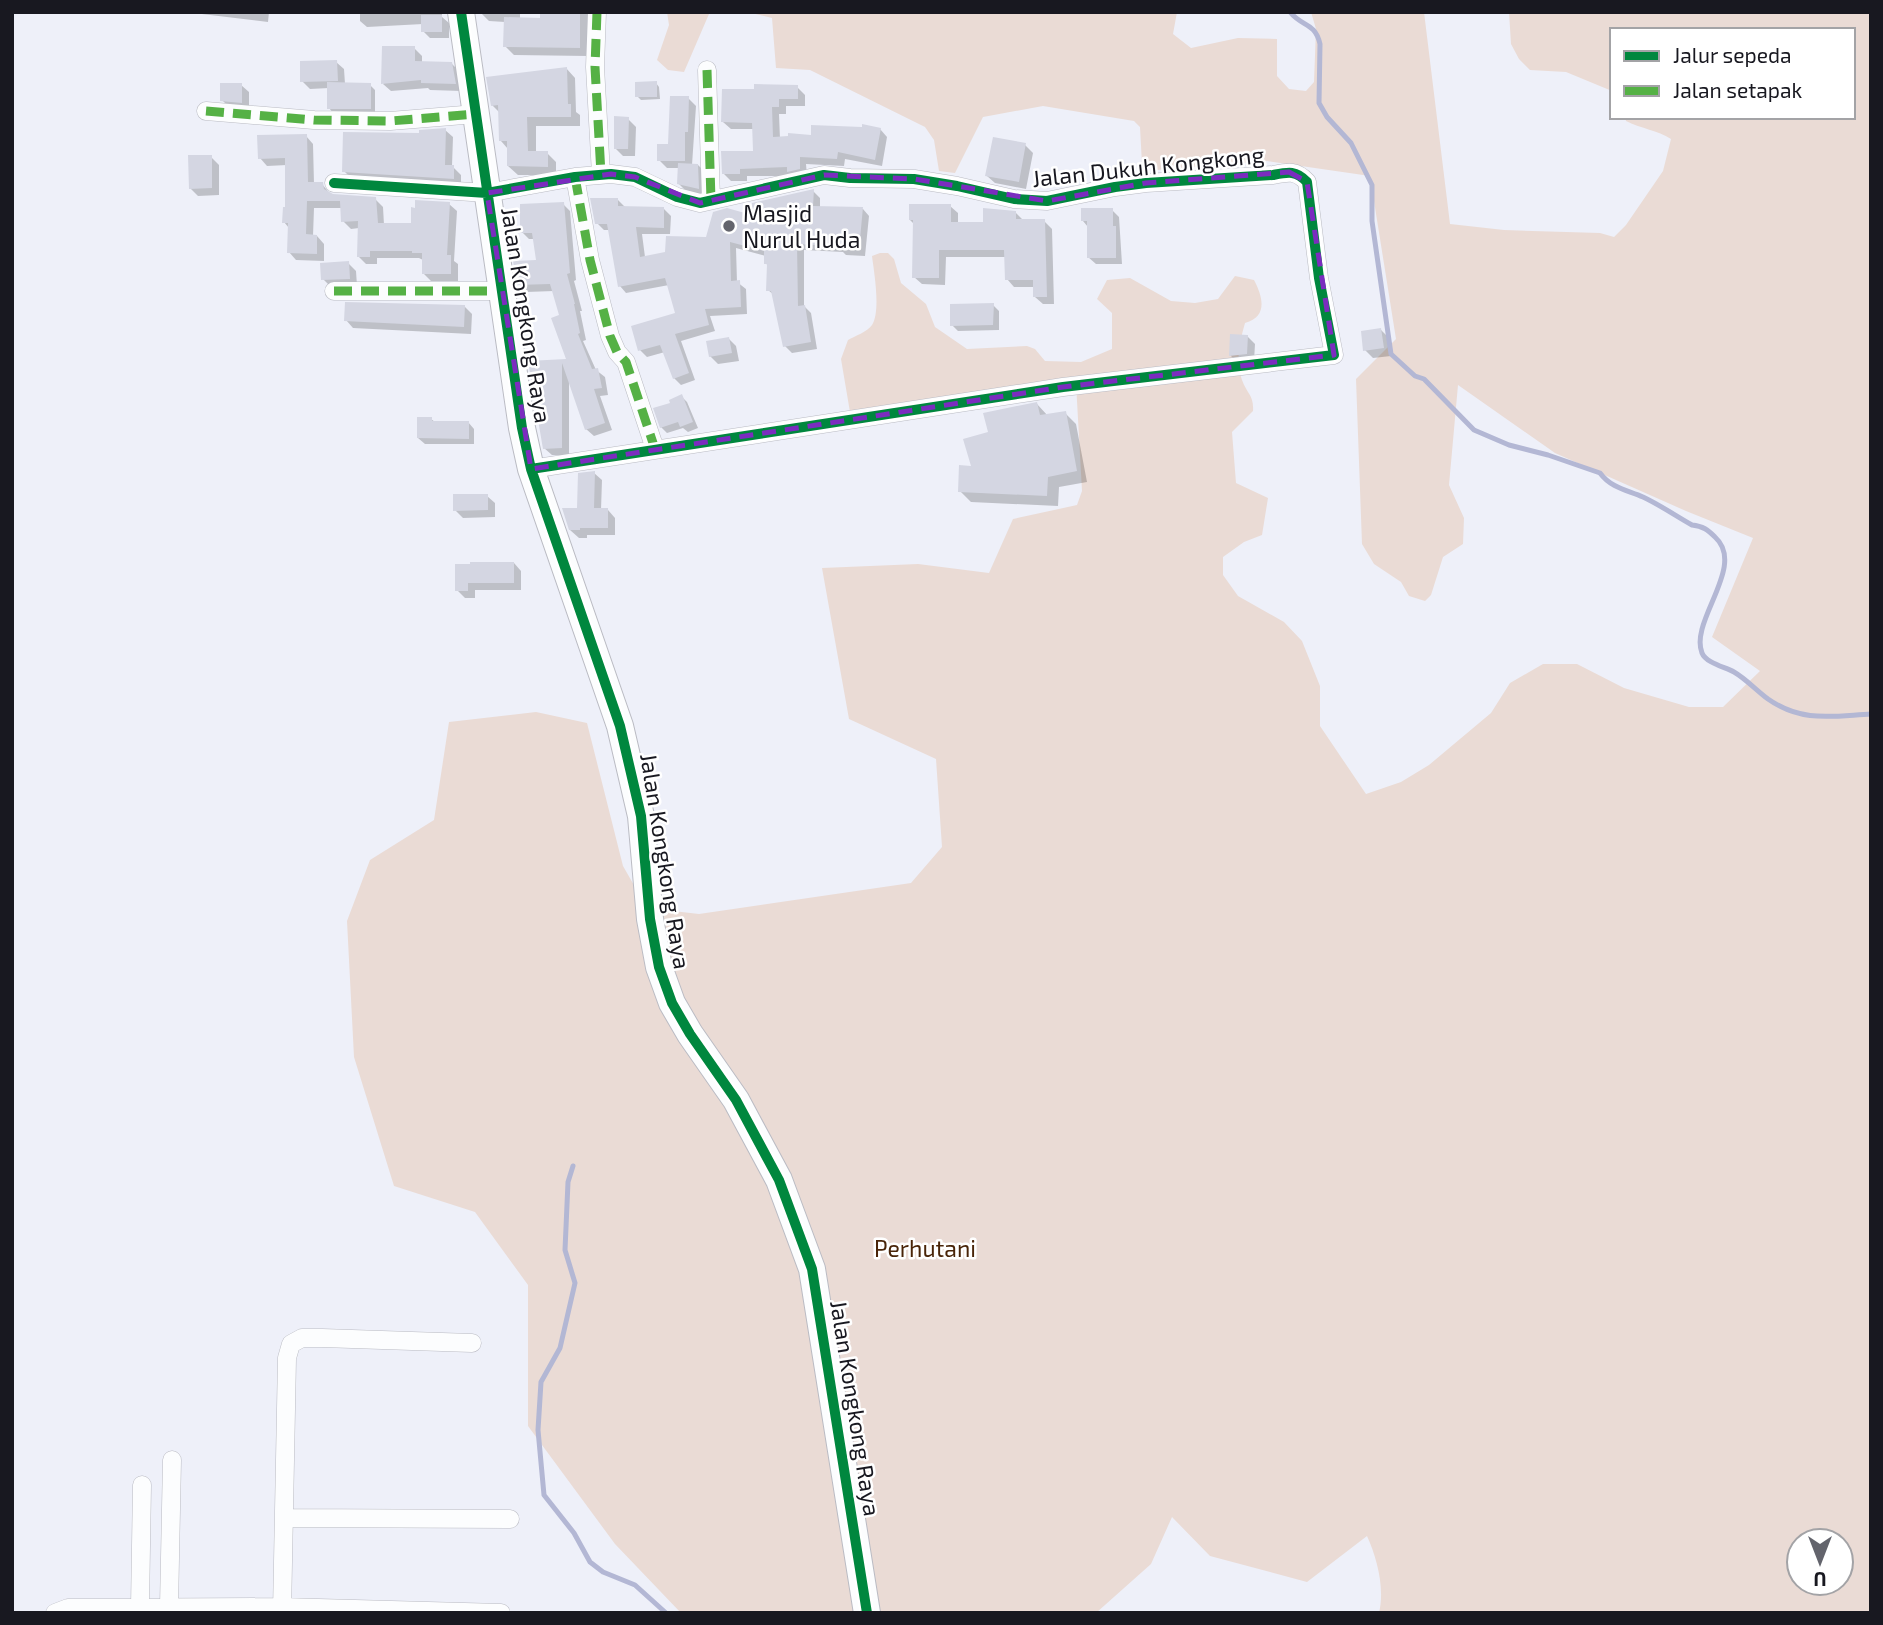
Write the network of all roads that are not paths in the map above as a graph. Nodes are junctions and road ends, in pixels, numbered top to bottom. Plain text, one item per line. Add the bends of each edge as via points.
1 (461, 12) edge
2 (597, 12) edge
3 (707, 70) dead end
4 (206, 111) dead end
5 (476, 114) junction
6 (601, 174) junction
7 (575, 177) junction
8 (334, 183) dead end
9 (487, 193) junction
10 (711, 200) junction
11 (334, 291) dead end
12 (502, 291) junction
13 (655, 449) junction
14 (531, 469) junction
15 (472, 1343) dead end
16 (172, 1460) dead end
17 (142, 1485) dead end
18 (284, 1518) junction
19 (510, 1519) dead end
20 (140, 1607) junction
21 (169, 1608) junction
22 (282, 1610) edge
23 (55, 1613) edge
24 (501, 1613) edge
25 (867, 1613) edge

1 - 5 street, Jalan Kongkong Raya
2 - 6 street
3 - 10 street
4 - 5 street via 390,121
5 - 9 street, Jalan Kongkong Raya
6 - 7 street, Jalan Dukuh Kongkong
6 - 10 street, Jalan Dukuh Kongkong via 635,177 687,201
7 - 9 street, Jalan Dukuh Kongkong
7 - 13 street via 610,336 626,362
8 - 9 street, Jalan Dukuh Kongkong
9 - 12 street, Jalan Kongkong Raya
10 - 13 street, Jalan Dukuh Kongkong via 824,175 914,179 1047,201 1125,186 1299,173 1309,192 1334,355 1063,387
11 - 12 street
12 - 14 street, Jalan Kongkong Raya
13 - 14 street
14 - 25 street, Jalan Kongkong Raya via 631,765 659,967 672,1003 736,1100 779,1180 813,1269
15 - 18 street via 302,1338 291,1344
16 - 21 street
17 - 20 street
18 - 19 street
18 - 22 street
20 - 21 street
20 - 23 street via 68,1608
21 - 22 street
22 - 24 street

